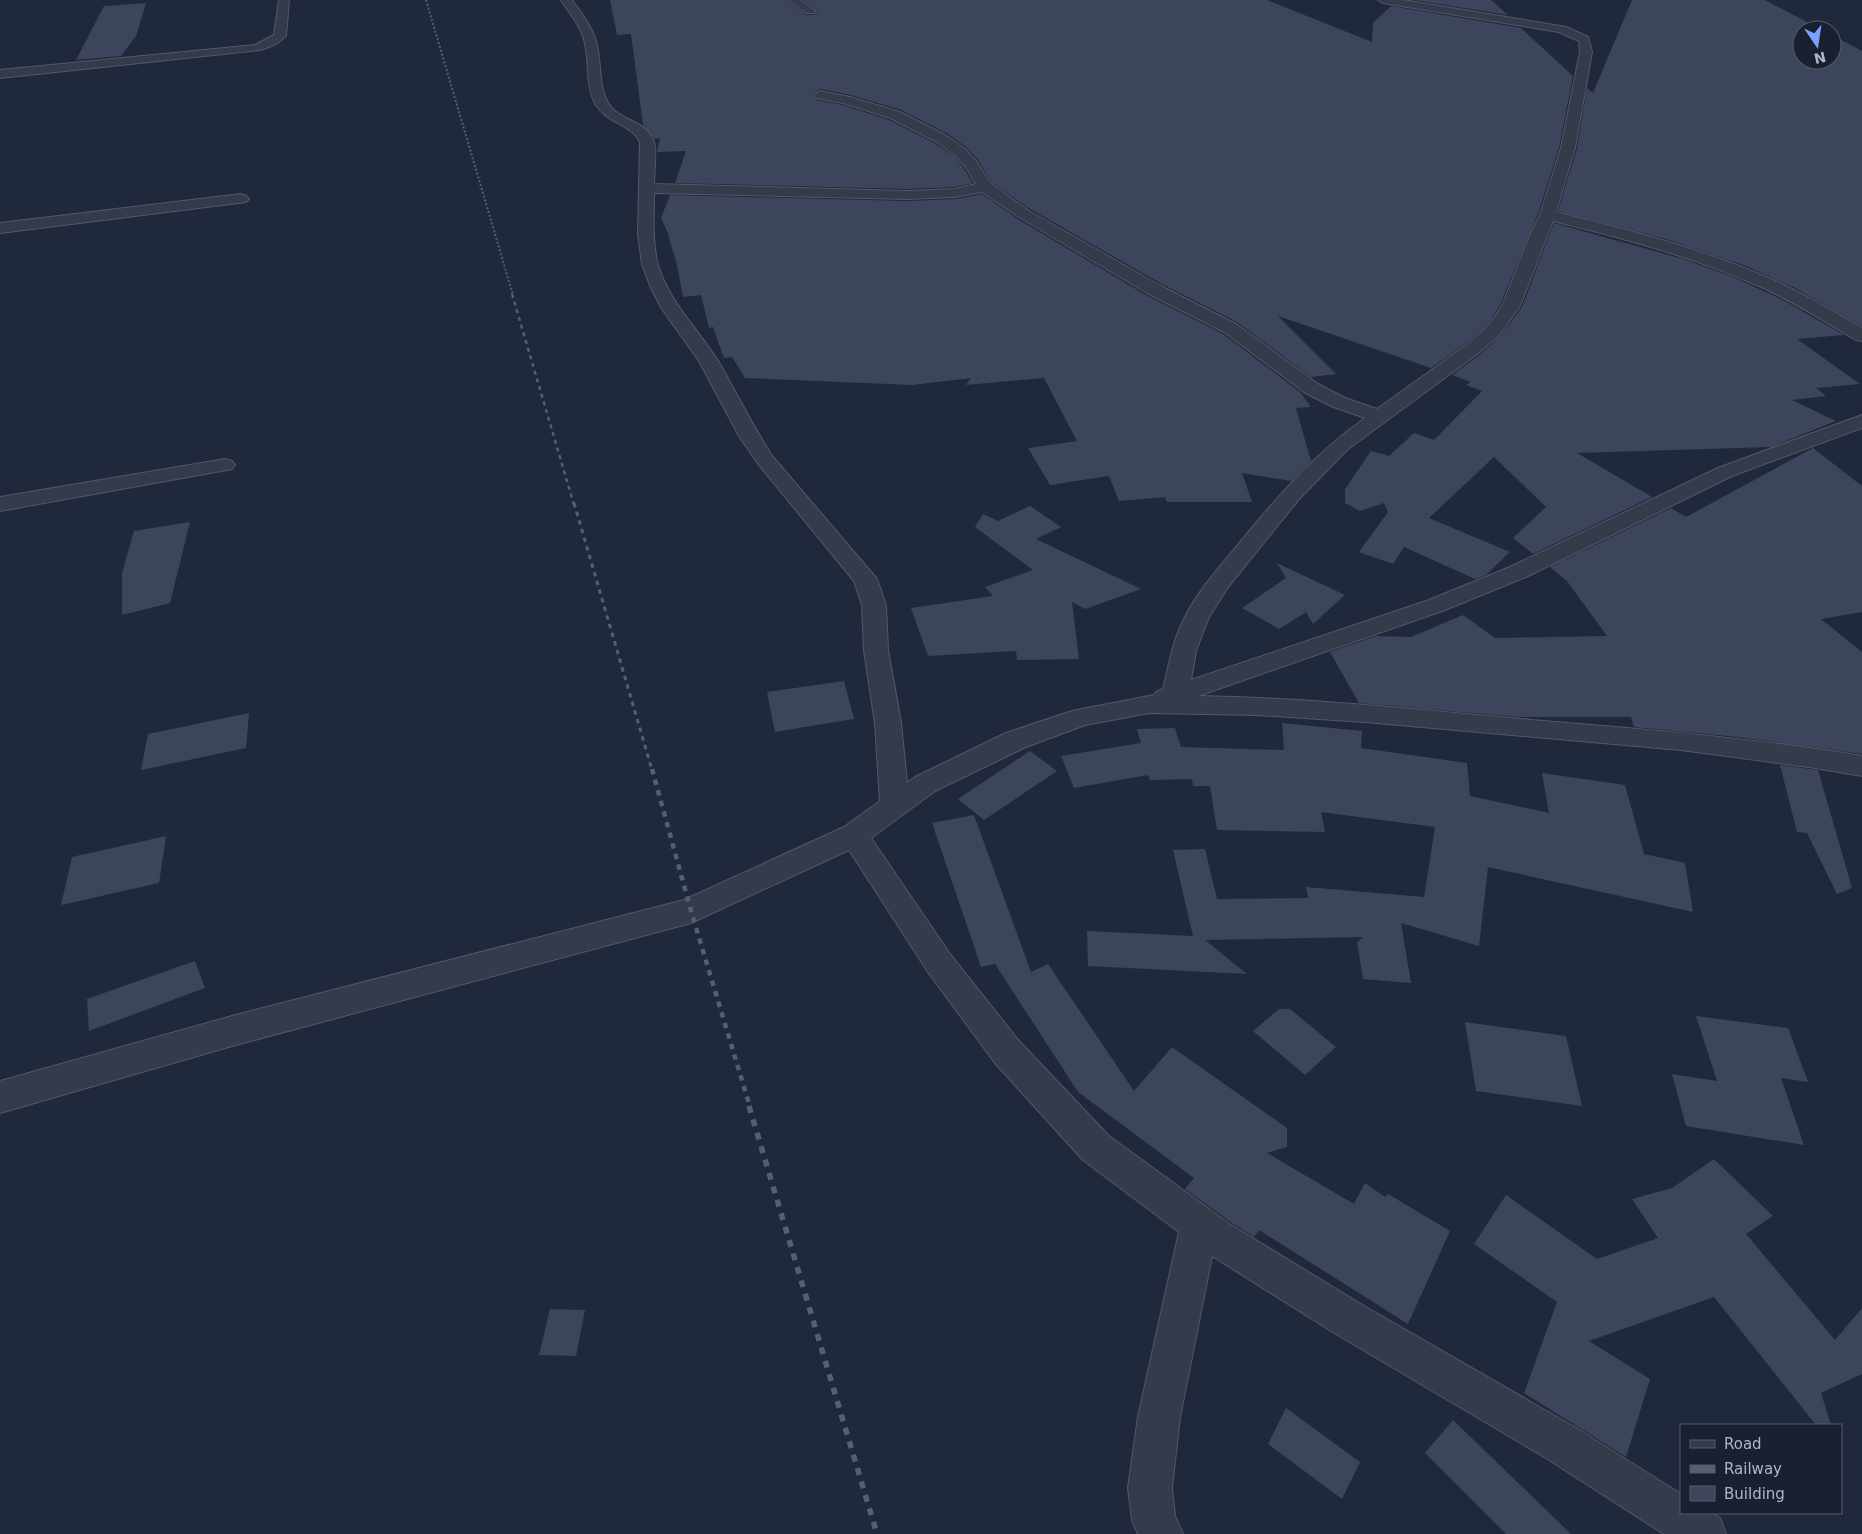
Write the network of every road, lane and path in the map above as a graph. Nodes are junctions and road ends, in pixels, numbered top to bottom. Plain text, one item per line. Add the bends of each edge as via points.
1 (284, 0) edge
2 (566, 0) edge
3 (794, 0) edge
4 (1383, 0) edge
5 (810, 11) dead end
6 (0, 74) edge
7 (820, 95) dead end
8 (985, 187) junction
9 (647, 188) junction
10 (241, 199) dead end
11 (1548, 215) junction
12 (0, 228) edge
13 (1862, 336) edge
14 (1380, 417) junction
15 (1862, 421) edge
16 (226, 465) dead end
17 (0, 504) edge
18 (1175, 694) junction
19 (1149, 704) junction
20 (1862, 766) edge
21 (895, 806) junction
22 (854, 835) junction
23 (0, 1097) edge
24 (1200, 1224) junction
25 (1161, 1534) edge
26 (1704, 1534) edge

1 - 6 street via 280,36 257,48
2 - 9 street via 591,44 600,101 611,116 644,135 647,142
3 - 5 street
4 - 11 street via 1485,11 1562,29 1584,39 1586,52 1574,122
7 - 8 street via 895,115 942,139 971,164
8 - 9 street via 948,194 907,195
8 - 14 street via 1024,214 1136,279 1230,328 1311,388
9 - 21 street via 646,234 650,264 658,288 708,361 766,461 864,579 874,605 876,650 888,723
10 - 12 street
11 - 13 street via 1652,242 1753,277 1796,297
11 - 14 street via 1512,306 1495,329
14 - 18 street via 1341,445 1314,470 1219,583 1196,617 1184,651
15 - 18 street via 1725,472 1518,572 1437,605
16 - 17 street
18 - 19 street
19 - 20 street via 1258,706 1365,713 1681,741 1809,756
19 - 21 street via 1081,717 1016,740 925,784
21 - 22 street
22 - 23 street via 691,911 232,1031
22 - 24 street via 939,963 1007,1052 1096,1148
24 - 25 street via 1159,1417 1150,1488 1154,1520
24 - 26 street via 1342,1315 1561,1443

